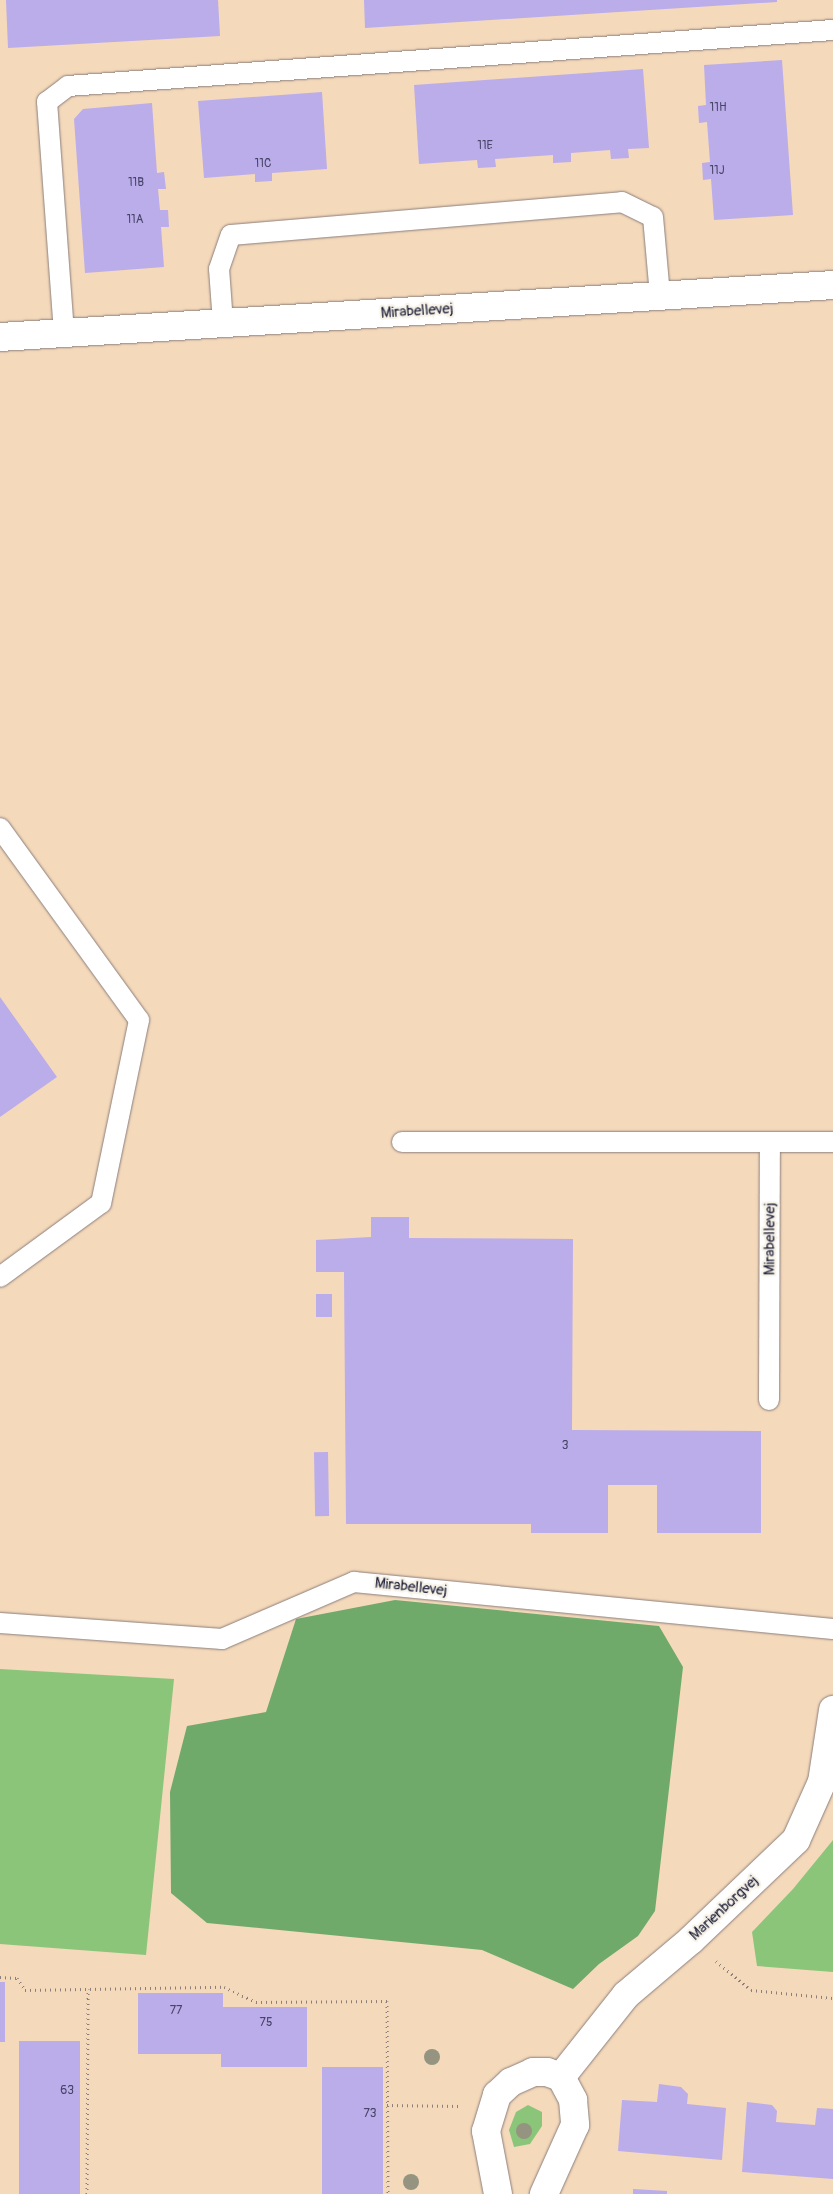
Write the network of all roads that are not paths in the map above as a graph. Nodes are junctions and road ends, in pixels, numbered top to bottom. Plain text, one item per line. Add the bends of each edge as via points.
1 (833, 30) edge
2 (833, 285) edge
3 (660, 296) junction
4 (222, 323) junction
5 (64, 333) junction
6 (0, 337) edge
7 (0, 828) edge
8 (402, 1142) dead end
9 (770, 1142) junction
10 (833, 1142) edge
11 (0, 1278) edge
12 (769, 1400) dead end
13 (0, 1623) edge
14 (833, 1629) edge
15 (833, 1710) edge
16 (561, 2077) junction
17 (498, 2194) edge
18 (544, 2194) edge

1 - 5 lane via 68,86 47,102
2 - 3 street, Mirabellevej
3 - 4 street, Mirabellevej
3 - 4 lane via 653,217 622,202 231,235 219,269
4 - 5 street, Mirabellevej
5 - 6 street, Mirabellevej
7 - 11 lane via 139,1020 100,1203
8 - 9 lane
9 - 10 lane
9 - 12 lane, Mirabellevej
13 - 14 lane, Mirabellevej via 222,1639 354,1582
15 - 16 street, Marienborgvej via 822,1782 796,1840 691,1940 626,1996
16 - 17 street via 533,2072 511,2082 497,2095 486,2131
16 - 18 street via 573,2100 575,2125

